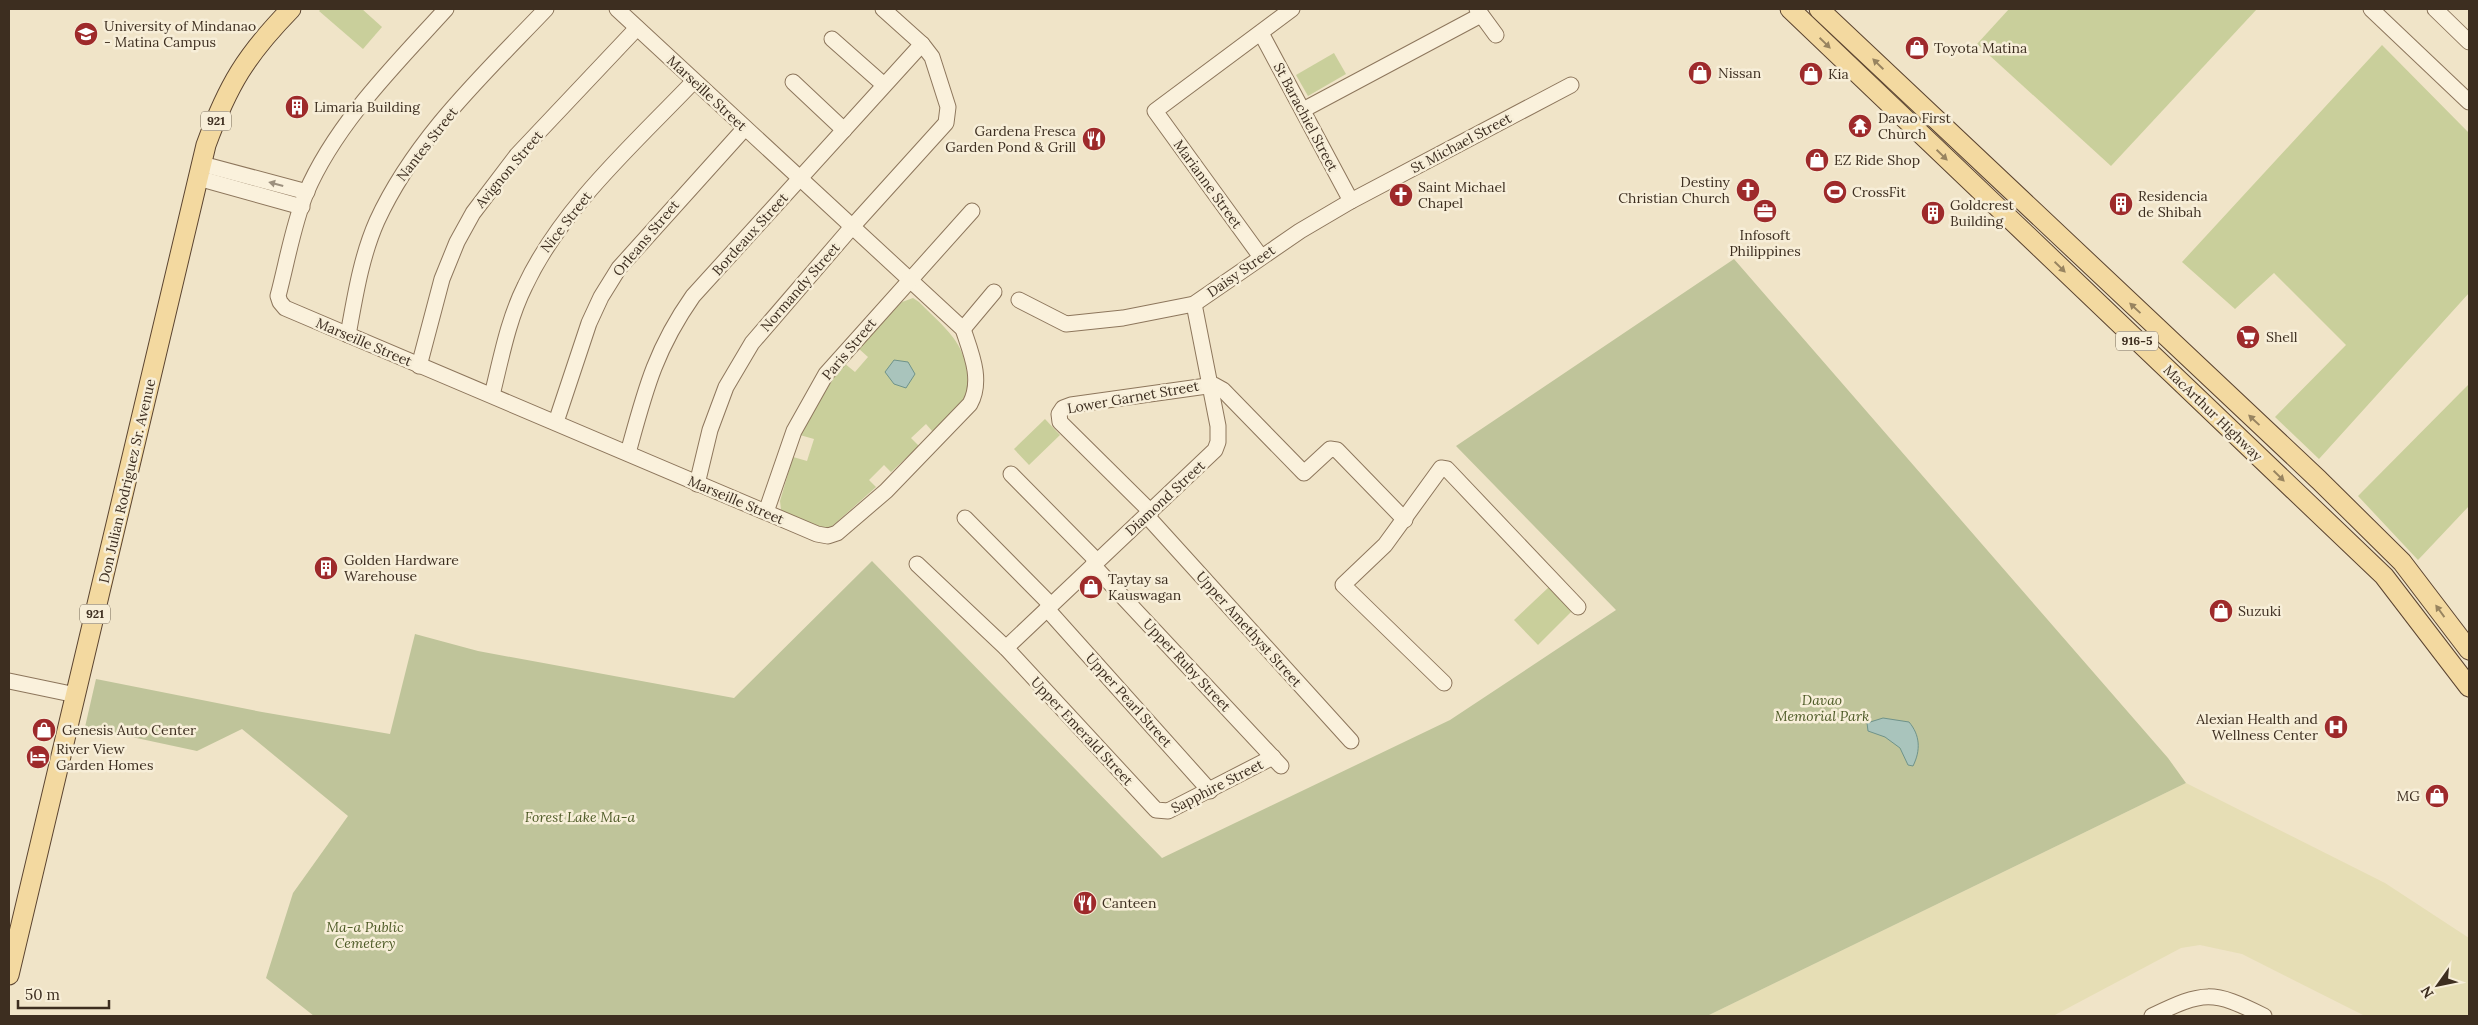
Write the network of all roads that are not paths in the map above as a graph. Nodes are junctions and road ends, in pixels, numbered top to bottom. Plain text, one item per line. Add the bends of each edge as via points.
1 (291, 9) edge
2 (446, 9) edge
3 (616, 9) edge
4 (883, 9) edge
5 (1292, 9) edge
6 (1790, 9) edge
7 (1819, 9) edge
8 (2371, 9) edge
9 (541, 10) edge
10 (2441, 11) edge
11 (1479, 12) edge
12 (637, 28) junction
13 (1261, 33) junction
14 (1496, 35) dead end
15 (832, 38) dead end
16 (2469, 42) edge
17 (922, 44) junction
18 (694, 80) junction
19 (793, 82) dead end
20 (1571, 85) dead end
21 (884, 86) junction
22 (1904, 90) junction
23 (2469, 102) edge
24 (1890, 105) junction
25 (1303, 110) junction
26 (745, 128) junction
27 (844, 130) junction
28 (200, 171) junction
29 (800, 179) junction
30 (2013, 193) junction
31 (304, 200) junction
32 (1351, 201) junction
33 (1999, 209) junction
34 (972, 211) dead end
35 (851, 228) junction
36 (1261, 257) junction
37 (910, 281) junction
38 (994, 292) dead end
39 (1019, 300) dead end
40 (1194, 304) junction
41 (962, 329) junction
42 (348, 335) junction
43 (419, 366) junction
44 (2208, 378) junction
45 (1210, 384) junction
46 (2193, 394) junction
47 (492, 395) junction
48 (1059, 414) joint
49 (556, 422) junction
50 (628, 453) junction
51 (1011, 474) dead end
52 (697, 484) junction
53 (766, 512) junction
54 (1149, 514) junction
55 (965, 518) dead end
56 (1405, 520) junction
57 (1095, 563) junction
58 (917, 564) dead end
59 (1049, 607) junction
60 (1578, 607) dead end
61 (1006, 648) junction
62 (2469, 650) edge
63 (9, 681) edge
64 (1444, 683) dead end
65 (2469, 687) edge
66 (76, 695) junction
67 (1351, 741) dead end
68 (1277, 762) joint
69 (1210, 791) junction
70 (1160, 812) joint
71 (9, 975) edge
72 (2152, 1016) edge
73 (2264, 1016) edge

1 - 28 main road, Don Julian Rodriguez Sr. Avenue / 921 via 264,36 232,83
2 - 31 street, Marseille Street via 351,119
3 - 12 street, Marseille Street
4 - 17 street
5 - 13 street
6 -> 24 main road, MacArthur Highway / 916-5
22 -> 7 main road, MacArthur Highway / 916-5
8 - 23 street
9 - 42 street, Nantes Street via 426,140 396,183 373,232 359,277
10 - 16 street
11 - 14 street
11 - 25 street
12 - 18 street, Marseille Street
12 - 43 street, Avignon Street via 517,155 473,213 442,279
13 - 25 street, St Barachiel Street
13 - 36 street, Marianne Street via 1154,111
15 - 21 street
17 - 21 street, Bordeaux Street
17 - 35 street, Normandy Street via 936,64 948,116 942,129
18 - 26 street, Marseille Street
18 - 47 street, Nice Street via 578,204 542,253 511,321
19 - 27 street
20 - 32 street, St Michael Street
21 - 27 street, Bordeaux Street
22 - 24 main road
22 - 30 main road, MacArthur Highway / 916-5
24 -> 33 main road, MacArthur Highway / 916-5
25 - 32 street, St Barachiel Street
26 - 29 street, Marseille Street
26 - 49 street, Orleans Street via 618,268 589,323
27 - 29 street, Bordeaux Street
28 - 31 street
28 - 66 main road, Don Julian Rodriguez Sr. Avenue / 921
29 - 35 street, Marseille Street
29 - 50 street, Bordeaux Street via 693,296 673,324 648,381
30 - 33 main road
44 -> 30 main road, MacArthur Highway / 916-5
31 - 42 street, Marseille Street via 278,296 285,308
32 - 36 street, Daisy Street
33 -> 46 main road, MacArthur Highway / 916-5
34 - 37 street, Paris Street
35 - 37 street, Marseille Street
35 - 52 street, Normandy Street via 752,343 726,387 710,430
36 - 40 street, Daisy Street
37 - 41 street, Marseille Street
37 - 53 street, Paris Street via 842,355 814,393 794,431
38 - 41 street
39 - 40 street, Daisy Street via 1066,324 1123,318
40 - 45 street, Diamond Street
41 - 53 street, Marseille Street via 975,368 975,394 943,434 886,492 847,526 828,536
42 - 43 street, Marseille Street
43 - 47 street, Marseille Street
44 - 46 main road
62 -> 44 main road, MacArthur Highway / 916-5 via 2402,562
45 - 48 street, Lower Garnet Street via 1072,405 1063,408
45 - 54 street, Diamond Street via 1218,426 1215,450
45 - 56 street via 1223,390 1304,473 1330,449 1337,450
46 -> 65 main road, MacArthur Highway / 916-5 via 2384,576
47 - 49 street, Marseille Street
48 - 54 street, Upper Amethyst Street via 1063,425
49 - 50 street, Marseille Street
50 - 52 street, Marseille Street
51 - 57 street, Upper Ruby Street
52 - 53 street, Marseille Street
54 - 57 street, Diamond Street
54 - 67 street, Upper Amethyst Street
55 - 59 street, Upper Pearl Street
56 - 60 street via 1439,470 1445,467
56 - 64 street via 1377,553 1343,585
57 - 59 street, Diamond Street
57 - 68 street, Upper Ruby Street
58 - 61 street, Upper Emerald Street
59 - 61 street, Diamond Street
59 - 69 street, Upper Pearl Street
61 - 70 street, Upper Emerald Street
63 - 66 street
66 - 71 main road, Don Julian Rodriguez Sr. Avenue / 921
68 - 69 street, Sapphire Street
69 - 70 street, Sapphire Street
72 - 73 street via 2188,999 2204,996 2233,1000

